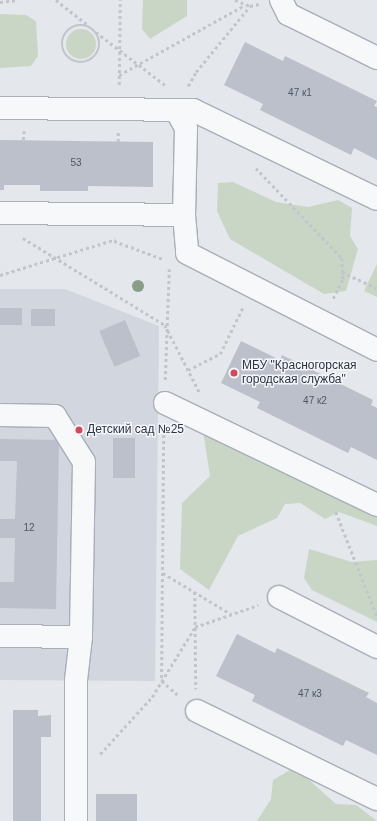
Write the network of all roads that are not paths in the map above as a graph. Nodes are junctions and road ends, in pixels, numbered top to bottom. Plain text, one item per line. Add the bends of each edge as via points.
1 (273, 1) edge
2 (377, 58) edge
3 (179, 104) junction
4 (0, 108) edge
5 (377, 199) edge
6 (0, 213) edge
7 (184, 215) junction
8 (377, 350) edge
9 (164, 403) road end
10 (0, 415) edge
11 (377, 505) edge
12 (279, 597) road end
13 (0, 636) edge
14 (81, 638) junction
15 (377, 647) edge
16 (197, 711) road end
17 (377, 799) edge
18 (76, 821) edge

1 - 2 lane via 288,14
3 - 4 lane via 118,110
3 - 5 lane
3 - 7 lane via 186,128
6 - 7 lane
7 - 8 lane via 187,253
9 - 11 lane
10 - 14 lane via 55,416 84,462
12 - 15 lane
13 - 14 lane
14 - 18 lane via 76,680
16 - 17 lane

